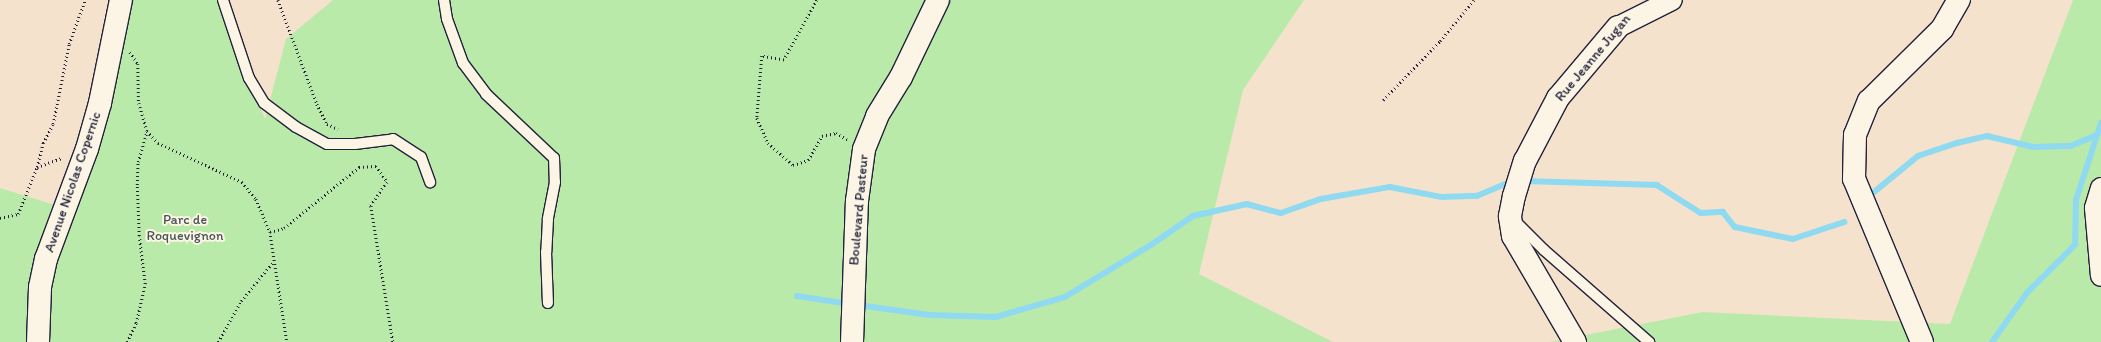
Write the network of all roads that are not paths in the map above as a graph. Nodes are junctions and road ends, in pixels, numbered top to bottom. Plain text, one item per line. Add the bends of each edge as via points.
1 (121, 0) edge
2 (223, 0) edge
3 (444, 0) edge
4 (938, 0) edge
5 (1643, 0) edge
6 (1672, 0) edge
7 (1959, 0) edge
8 (1618, 27) junction
9 (430, 182) dead end
10 (2101, 188) edge
11 (1512, 206) junction
12 (2101, 276) edge
13 (548, 303) dead end
14 (38, 342) edge
15 (852, 342) edge
16 (1574, 342) edge
17 (1649, 342) edge
18 (1922, 342) edge

1 - 14 main road, Avenue Nicolas Copernic via 88,149 46,259 40,287
2 - 9 lane via 249,78 264,103 296,127 327,144 355,144 393,139 421,157
3 - 13 lane via 447,19 463,63 486,94 554,158 555,182 548,219 546,252
4 - 15 main road, Boulevard Pasteur via 901,77 877,116 864,149 855,228
5 - 8 street, Rue Jeanne Jugan
6 - 8 street
7 - 18 main road via 1942,29 1869,101 1855,135 1854,179
8 - 11 main road, Rue Jeanne Jugan via 1558,98 1525,161
10 - 12 street via 2095,208
11 - 16 main road via 1513,236
11 - 17 lane via 1544,250

